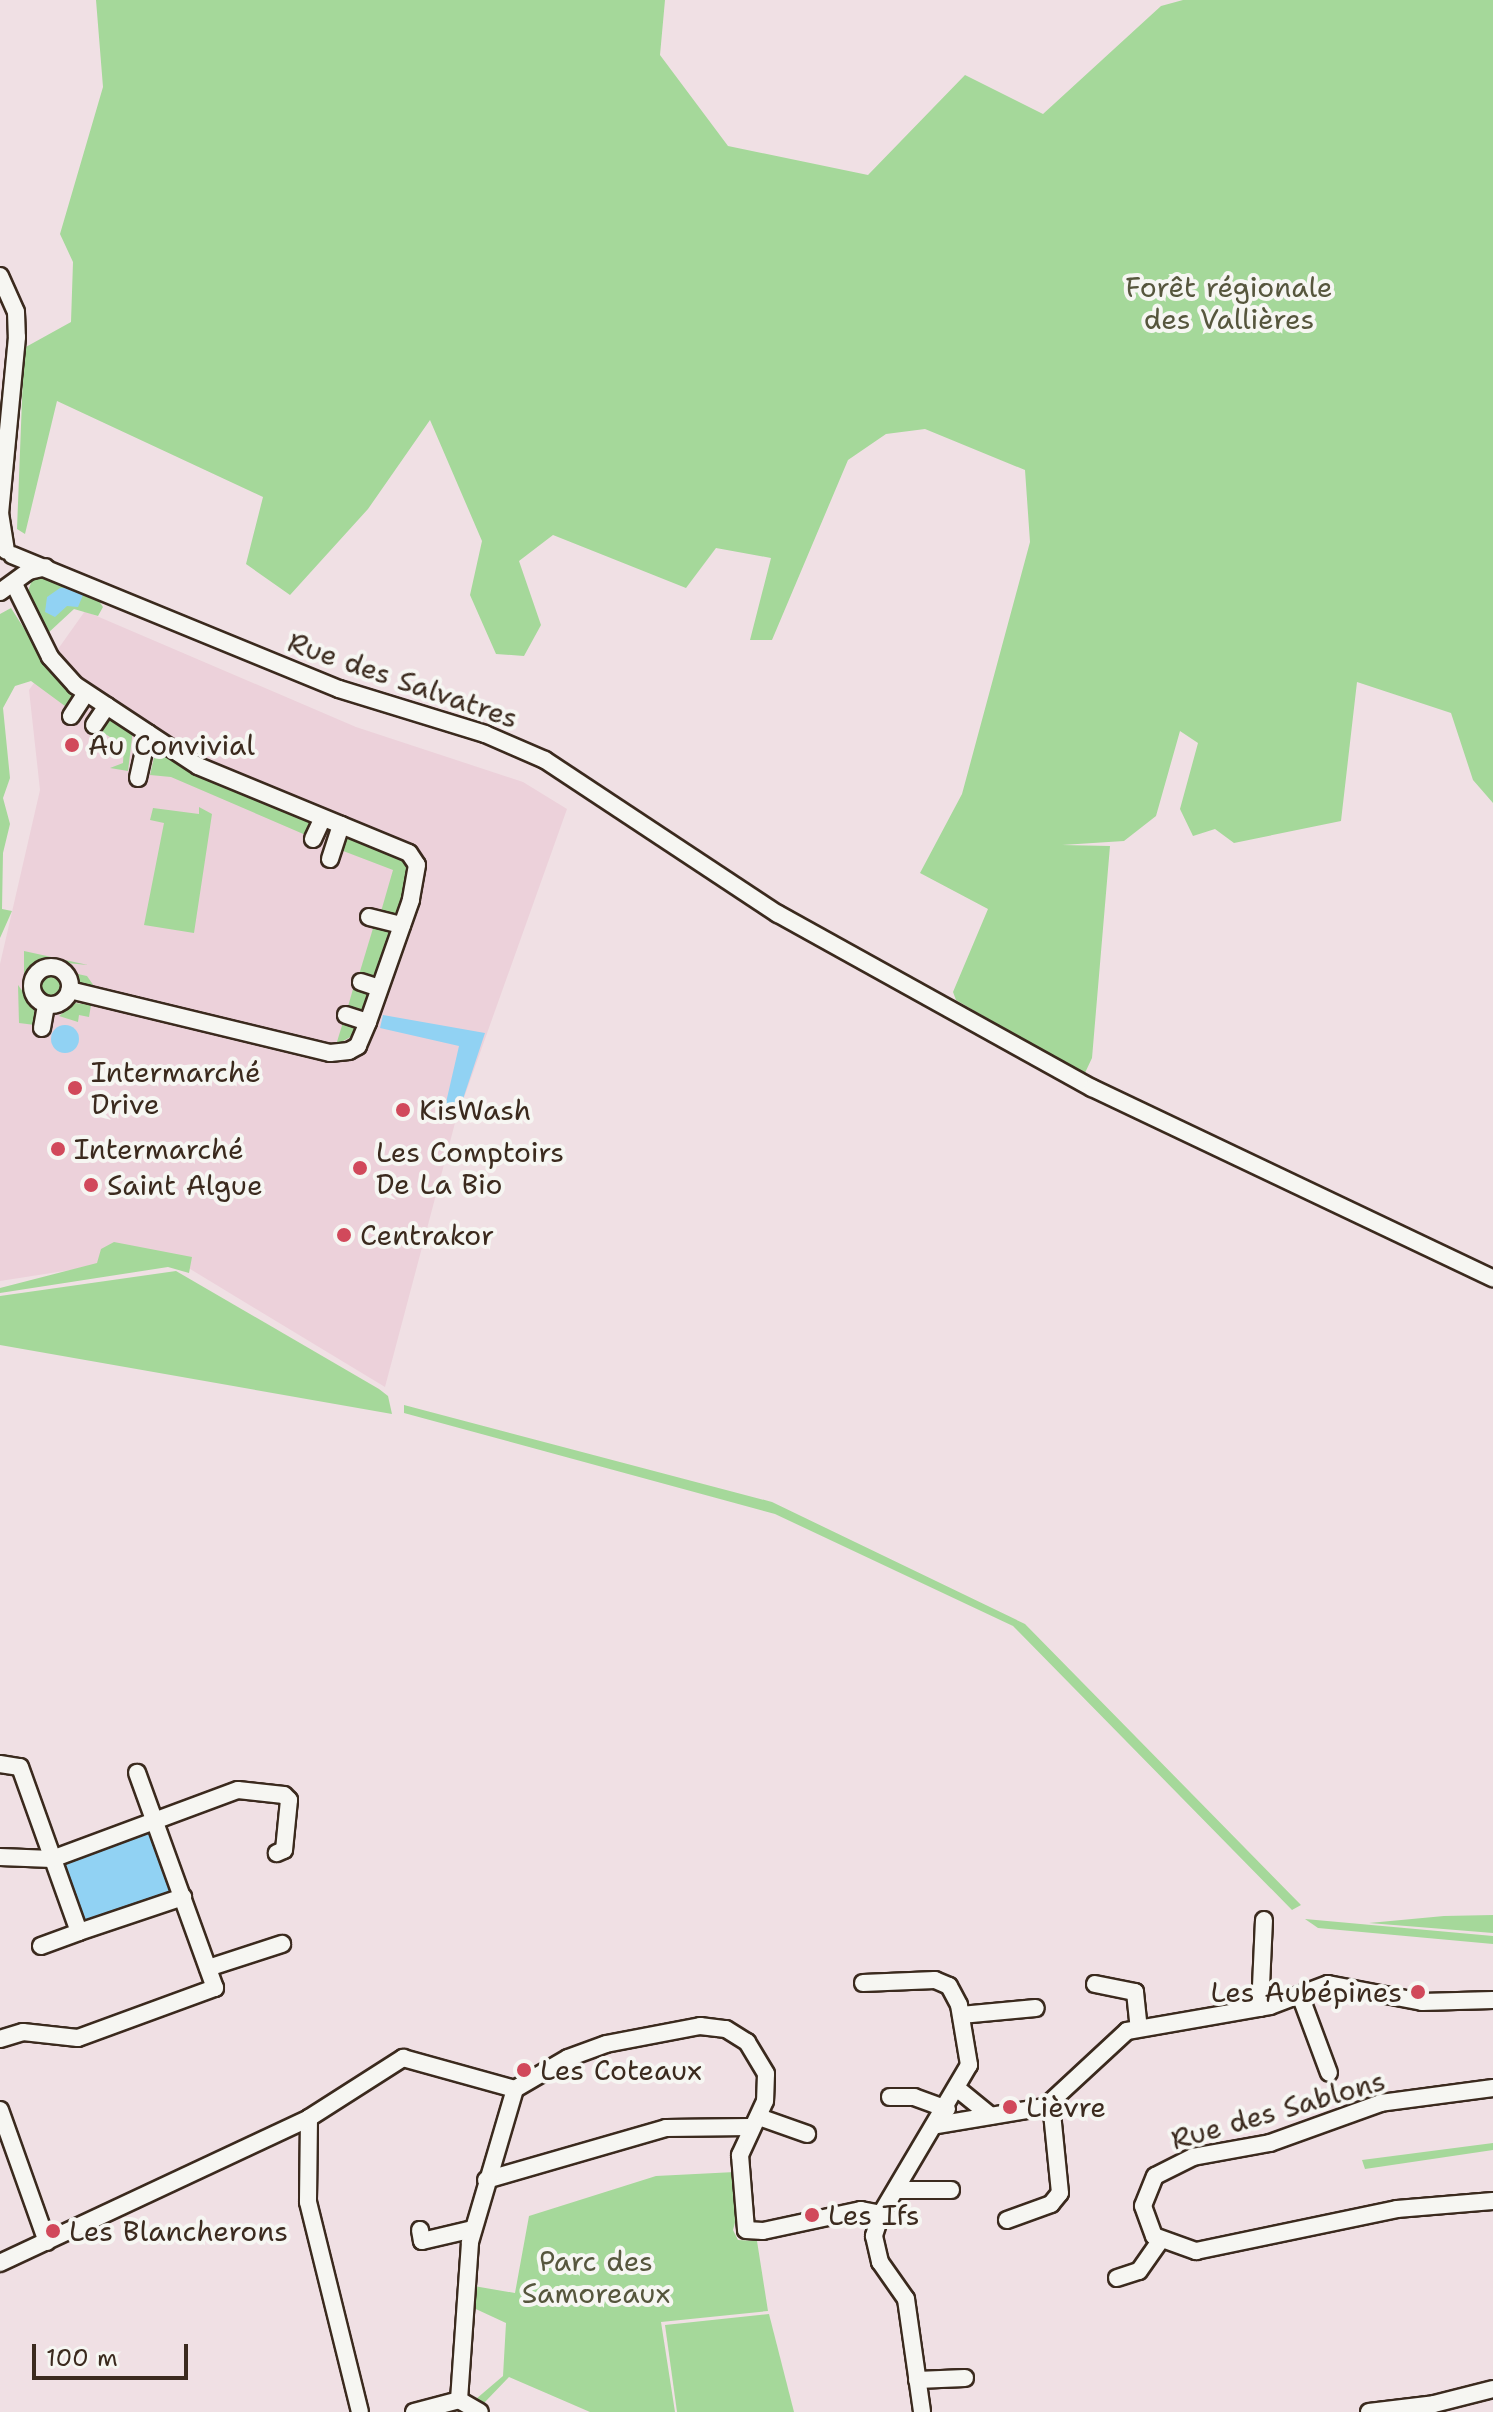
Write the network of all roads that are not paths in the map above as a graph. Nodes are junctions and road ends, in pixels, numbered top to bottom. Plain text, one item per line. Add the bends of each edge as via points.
1 (0, 276) edge
2 (0, 514) edge
3 (6, 552) edge
4 (48, 567) junction
5 (7, 588) edge
6 (86, 693) junction
7 (107, 706) junction
8 (71, 716) dead end
9 (94, 725) dead end
10 (148, 733) junction
11 (138, 778) dead end
12 (323, 818) junction
13 (341, 825) junction
14 (313, 839) dead end
15 (330, 859) dead end
16 (369, 917) dead end
17 (402, 925) junction
18 (361, 982) dead end
19 (379, 988) junction
20 (69, 990) junction
21 (46, 1005) junction
22 (346, 1015) dead end
23 (368, 1022) junction
24 (42, 1028) dead end
25 (1493, 1278) edge
26 (0, 1764) edge
27 (137, 1773) dead end
28 (155, 1821) junction
29 (277, 1853) dead end
30 (0, 1857) edge
31 (52, 1859) junction
32 (183, 1897) junction
33 (1264, 1920) dead end
34 (79, 1932) junction
35 (282, 1944) dead end
36 (41, 1946) dead end
37 (208, 1968) junction
38 (863, 1983) dead end
39 (1095, 1984) dead end
40 (1300, 1995) junction
41 (1493, 2000) edge
42 (1036, 2008) dead end
43 (1260, 2008) junction
44 (961, 2015) junction
45 (1139, 2028) junction
46 (0, 2039) edge
47 (1329, 2073) dead end
48 (1493, 2088) edge
49 (515, 2089) junction
50 (959, 2090) junction
51 (890, 2097) dead end
52 (1051, 2103) junction
53 (947, 2109) junction
54 (0, 2110) edge
55 (991, 2116) junction
56 (309, 2118) junction
57 (754, 2122) junction
58 (937, 2125) junction
59 (807, 2134) dead end
60 (486, 2180) junction
61 (896, 2190) junction
62 (951, 2190) dead end
63 (1493, 2201) edge
64 (881, 2214) junction
65 (1007, 2220) dead end
66 (473, 2229) junction
67 (420, 2230) dead end
68 (1160, 2241) junction
69 (47, 2242) junction
70 (0, 2263) edge
71 (1117, 2278) dead end
72 (965, 2378) dead end
73 (917, 2380) junction
74 (1493, 2389) edge
75 (459, 2400) junction
76 (360, 2412) edge
77 (414, 2412) edge
78 (480, 2412) edge
79 (922, 2412) edge
80 (1369, 2412) edge

1 - 2 street via 16,312 17,337
2 - 3 street
3 - 4 street, Rue des Salvatres
3 - 5 street via 18,568
4 - 5 street via 29,571
4 - 25 street, Rue des Salvatres via 339,689 518,747 580,780 778,914 1092,1088
5 - 6 street via 61,673
6 - 7 street
6 - 8 street
7 - 9 street
7 - 10 street
10 - 11 street
10 - 12 street via 198,766
12 - 13 street
12 - 14 street
13 - 15 street
13 - 17 street via 409,853 417,865 420,882
16 - 17 street
17 - 19 street
18 - 19 street
19 - 23 street
20 - 21 street via 58,1004
20 - 21 street via 61,971 43,969 32,989
20 - 23 street via 336,1054 358,1046
21 - 24 street
22 - 23 street
26 - 31 street via 20,1767
27 - 28 street
28 - 29 street via 238,1790 284,1795 289,1800 284,1850
28 - 31 street
28 - 32 street
30 - 31 street
31 - 34 street
32 - 34 street
32 - 37 street
33 - 43 street
34 - 36 street
35 - 37 street
37 - 46 street via 215,1988 78,2038 23,2032
38 - 44 street via 943,1982 954,1993
39 - 45 street via 1135,1992
40 - 41 street via 1328,1984 1422,2002
40 - 43 street
40 - 47 street
42 - 44 street
43 - 45 street
44 - 50 street via 969,2065
45 - 52 street via 1115,2039
48 - 68 street, Rue des Sablons via 1381,2103 1270,2143 1176,2163 1155,2176 1143,2206 1146,2222
49 - 56 street via 403,2058
49 - 57 street via 568,2058 606,2044 700,2026 726,2029 760,2057 768,2087
49 - 60 street
50 - 53 street
50 - 55 street
51 - 53 street via 914,2097
52 - 55 street
52 - 65 street via 1060,2193 1051,2204
53 - 58 street
54 - 69 street
55 - 58 street
56 - 69 street
56 - 76 street via 308,2202
57 - 59 street
57 - 60 street via 666,2128
57 - 64 street via 740,2155 746,2230 861,2210
58 - 61 street
60 - 66 street
61 - 62 street
61 - 64 street
63 - 68 street via 1397,2209 1217,2250 1196,2251
64 - 73 street via 875,2249 906,2299
66 - 67 street via 422,2241
66 - 75 street
68 - 71 street via 1139,2271
69 - 70 street
72 - 73 street
73 - 79 street
74 - 80 street
75 - 77 street
75 - 78 street

